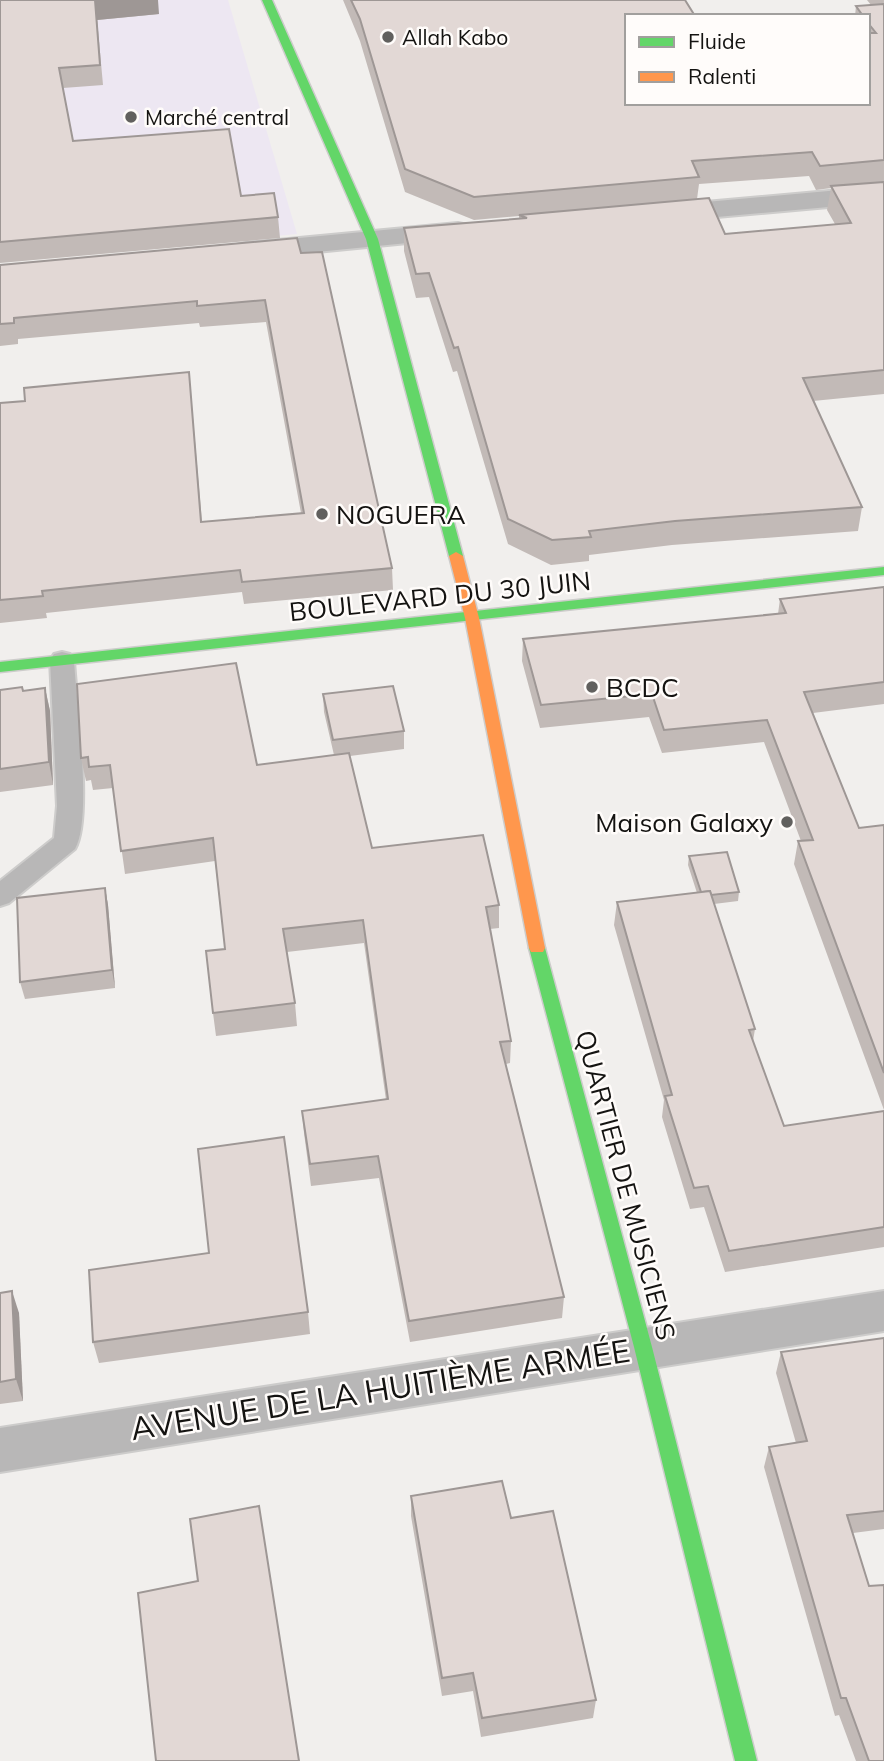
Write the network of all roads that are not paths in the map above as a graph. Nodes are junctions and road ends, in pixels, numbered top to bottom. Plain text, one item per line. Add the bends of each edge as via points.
1 (267, 0) edge
2 (884, 194) edge
3 (635, 216) edge
4 (483, 229) edge
5 (372, 239) junction
6 (221, 254) edge
7 (884, 571) edge
8 (472, 618) junction
9 (62, 660) junction
10 (0, 667) edge
11 (0, 896) edge
12 (884, 1311) edge
13 (643, 1347) junction
14 (0, 1450) edge
15 (746, 1761) edge

1 - 5 street, QUARTIER DE MUSICIENS
2 - 3 street
4 - 5 street
5 - 6 street
5 - 8 street, QUARTIER DE MUSICIENS
7 - 8 street, BOULEVARD DU 30 JUIN
8 - 9 street, BOULEVARD DU 30 JUIN
8 - 13 street, QUARTIER DE MUSICIENS via 532,927
9 - 10 street, BOULEVARD DU 30 JUIN
9 - 11 lane via 70,806 66,842
12 - 13 street, AVENUE DE LA HUITIÈME ARMÉE
13 - 14 street, AVENUE DE LA HUITIÈME ARMÉE
13 - 15 street, QUARTIER DE MUSICIENS

